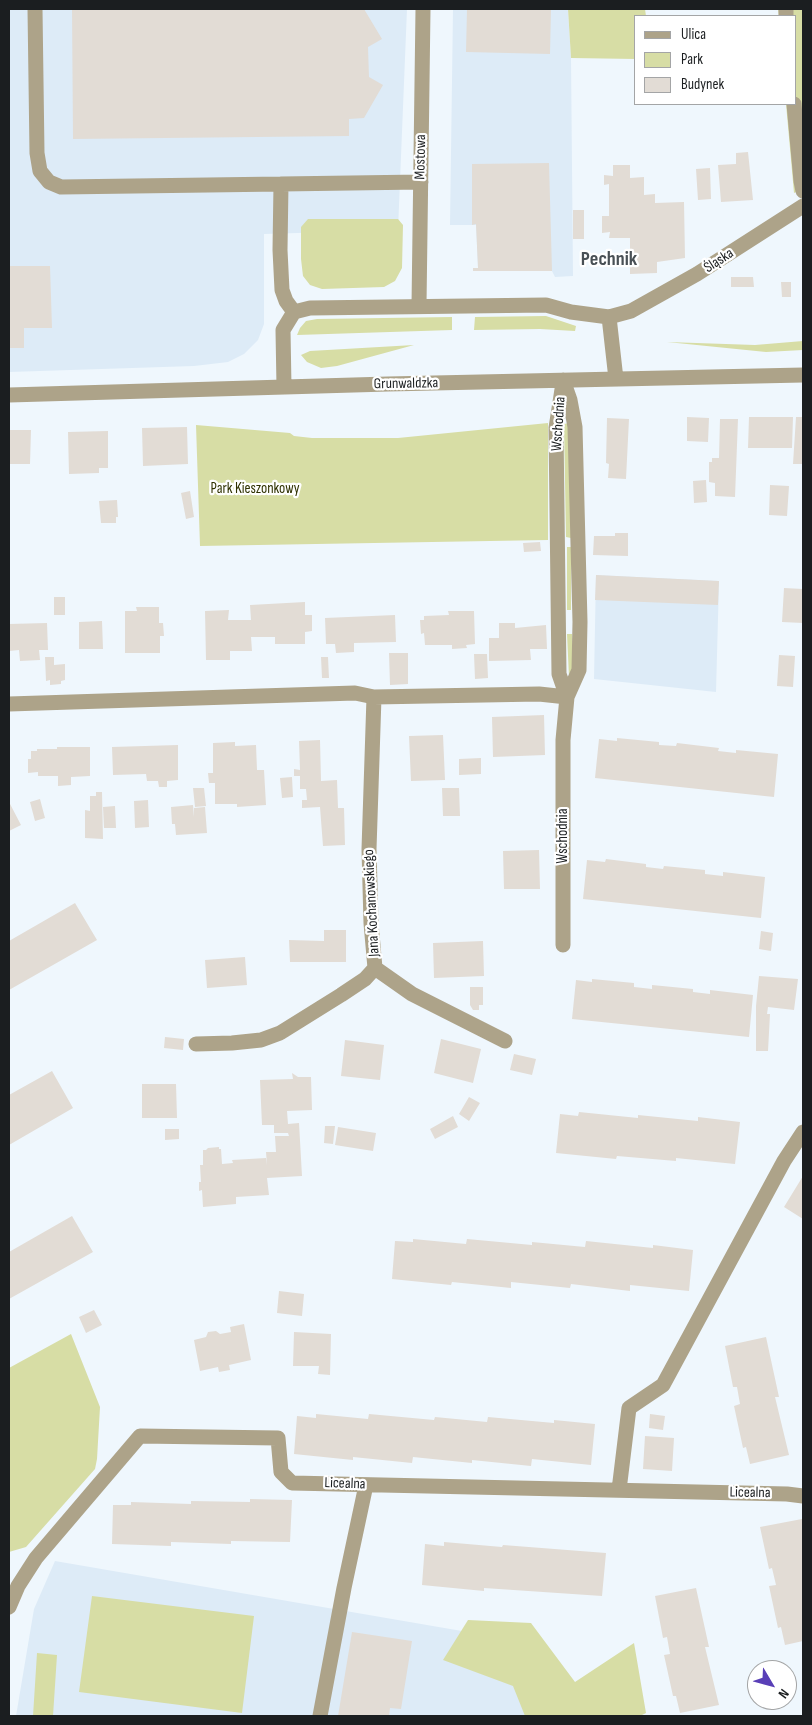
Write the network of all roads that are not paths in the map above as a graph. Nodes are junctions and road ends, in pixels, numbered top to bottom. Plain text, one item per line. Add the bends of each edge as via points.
1 (35, 9) edge
2 (423, 9) edge
3 (794, 105) edge
4 (421, 182) junction
5 (281, 184) junction
6 (803, 191) edge
7 (803, 206) edge
8 (419, 306) junction
9 (294, 312) junction
10 (609, 317) junction
11 (803, 375) edge
12 (616, 378) junction
13 (563, 380) junction
14 (284, 387) junction
15 (9, 395) edge
16 (558, 622) junction
17 (580, 622) junction
18 (374, 697) junction
19 (567, 697) junction
20 (9, 704) edge
21 (563, 945) dead end
22 (375, 968) junction
23 (505, 1041) dead end
24 (196, 1044) dead end
25 (803, 1132) edge
26 (366, 1485) junction
27 (619, 1490) junction
28 (803, 1496) edge
29 (9, 1607) edge
30 (320, 1716) edge

1 - 5 street via 37,154 40,171 49,182 61,187
2 - 4 street, Mostowa
3 - 6 street
4 - 5 street
4 - 8 street, Mostowa
5 - 9 street via 282,290
7 - 10 street, Śląska via 698,274 631,310
8 - 9 street via 310,308
8 - 10 street via 546,305
9 - 14 street via 283,330
10 - 12 street
11 - 12 street, Grunwaldzka
12 - 13 street, Grunwaldzka
13 - 14 street, Grunwaldzka
13 - 16 street, Wschodnia via 556,428
13 - 17 street, Wschodnia via 575,427
14 - 15 street, Grunwaldzka
16 - 17 street
16 - 19 street, Wschodnia via 559,674
17 - 19 street, Wschodnia via 579,670
18 - 19 street via 539,694
18 - 20 street via 355,693
18 - 22 street, Jana Kochanowskiego via 369,849
19 - 21 street, Wschodnia via 563,740
22 - 23 street via 412,994
22 - 24 street, Jana Kochanowskiego via 365,979 280,1033 261,1040
25 - 27 street via 784,1161 663,1385 630,1408
26 - 27 street, Licealna
26 - 29 street, Licealna via 292,1483 281,1472 278,1438 140,1436 36,1558
26 - 30 street
27 - 28 street, Licealna

